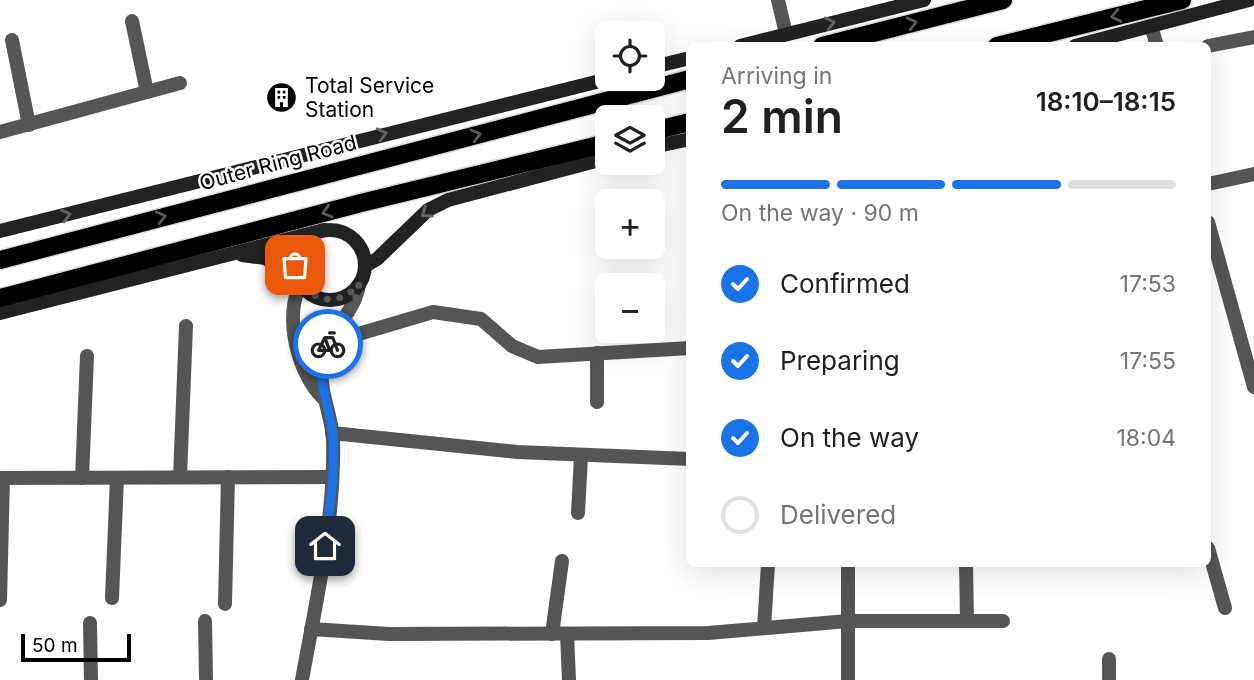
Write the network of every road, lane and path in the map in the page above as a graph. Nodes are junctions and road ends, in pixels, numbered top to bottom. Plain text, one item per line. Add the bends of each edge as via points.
1 (778, 0) edge
2 (924, 0) edge
3 (1003, 0) edge
4 (1182, 0) edge
5 (1249, 0) edge
6 (132, 21) dead end
7 (1151, 26) junction
8 (786, 34) junction
9 (1254, 37) edge
10 (12, 40) dead end
11 (755, 42) edge
12 (838, 42) edge
13 (1020, 42) edge
14 (1090, 42) edge
15 (1156, 42) edge
16 (1211, 45) edge
17 (686, 59) edge
18 (665, 64) edge
19 (686, 80) edge
20 (595, 82) edge
21 (180, 83) dead end
22 (147, 92) junction
23 (686, 123) edge
24 (29, 125) junction
25 (665, 128) edge
26 (0, 132) edge
27 (686, 140) edge
28 (665, 144) edge
29 (595, 146) edge
30 (595, 161) edge
31 (1254, 174) edge
32 (1211, 183) edge
33 (324, 230) junction
34 (0, 231) edge
35 (1211, 233) edge
36 (223, 255) junction
37 (0, 260) edge
38 (365, 266) junction
39 (299, 281) junction
40 (359, 284) junction
41 (0, 298) edge
42 (0, 313) edge
43 (186, 326) dead end
44 (328, 343) junction
45 (686, 348) edge
46 (597, 353) junction
47 (88, 356) dead end
48 (1254, 387) edge
49 (323, 398) junction
50 (597, 402) dead end
51 (332, 433) junction
52 (581, 456) junction
53 (686, 459) edge
54 (180, 477) junction
55 (228, 477) junction
56 (332, 477) junction
57 (2, 478) edge
58 (82, 478) junction
59 (117, 478) junction
60 (578, 513) dead end
61 (1211, 559) edge
62 (562, 561) dead end
63 (768, 567) edge
64 (848, 567) edge
65 (965, 567) edge
66 (112, 598) dead end
67 (0, 600) edge
68 (225, 604) dead end
69 (1225, 608) dead end
70 (205, 621) dead end
71 (848, 621) junction
72 (967, 621) junction
73 (1003, 621) dead end
74 (90, 622) dead end
75 (764, 628) junction
76 (311, 629) junction
77 (560, 635) junction
78 (1109, 659) dead end
79 (91, 680) edge
80 (206, 680) edge
81 (302, 680) edge
82 (569, 680) edge
83 (848, 680) edge
84 (1109, 680) edge

1 - 8 street
8 -> 2 main road
12 -> 3 main road
4 -> 13 main road
5 - 7 main road
6 - 22 street
7 - 14 main road
7 - 15 street
8 - 11 main road
9 - 16 street
10 - 24 street
17 - 18 main road
37 -> 19 main road, Outer Ring Road
34 -> 20 main road, Outer Ring Road
21 - 22 street
22 - 24 street
23 - 25 main road
24 - 26 street
27 - 28 main road
29 -> 41 main road
30 -> 38 main road via 448,200 428,210
31 - 32 street
33 - 36 main road
33 - 38 main road via 349,235 361,249
33 - 39 main road via 303,242 297,253
35 - 48 street
36 - 39 main road via 265,258
36 - 42 main road
38 - 40 main road
39 - 40 main road via 316,297 335,300
39 - 49 street via 293,305 295,325 307,379
40 - 44 street via 355,301
43 - 54 street
44 - 46 street via 433,312 481,318 528,355
44 - 49 street via 322,366
45 - 46 street
46 - 50 street
47 - 58 street
49 - 51 street
51 - 52 street
51 - 56 street
52 - 53 street
52 - 60 street
54 - 55 street
54 - 59 street
55 - 56 street
55 - 68 street
56 - 76 street
57 - 58 street
57 - 67 street
58 - 59 street
59 - 66 street
61 - 69 street
62 - 77 street
63 - 75 street
64 - 71 street
65 - 72 street
70 - 80 street
71 - 72 street
71 - 75 street
71 - 83 street
72 - 73 street
74 - 79 street
75 - 77 street
76 - 77 street
76 - 81 street
77 - 82 street
78 - 84 street

